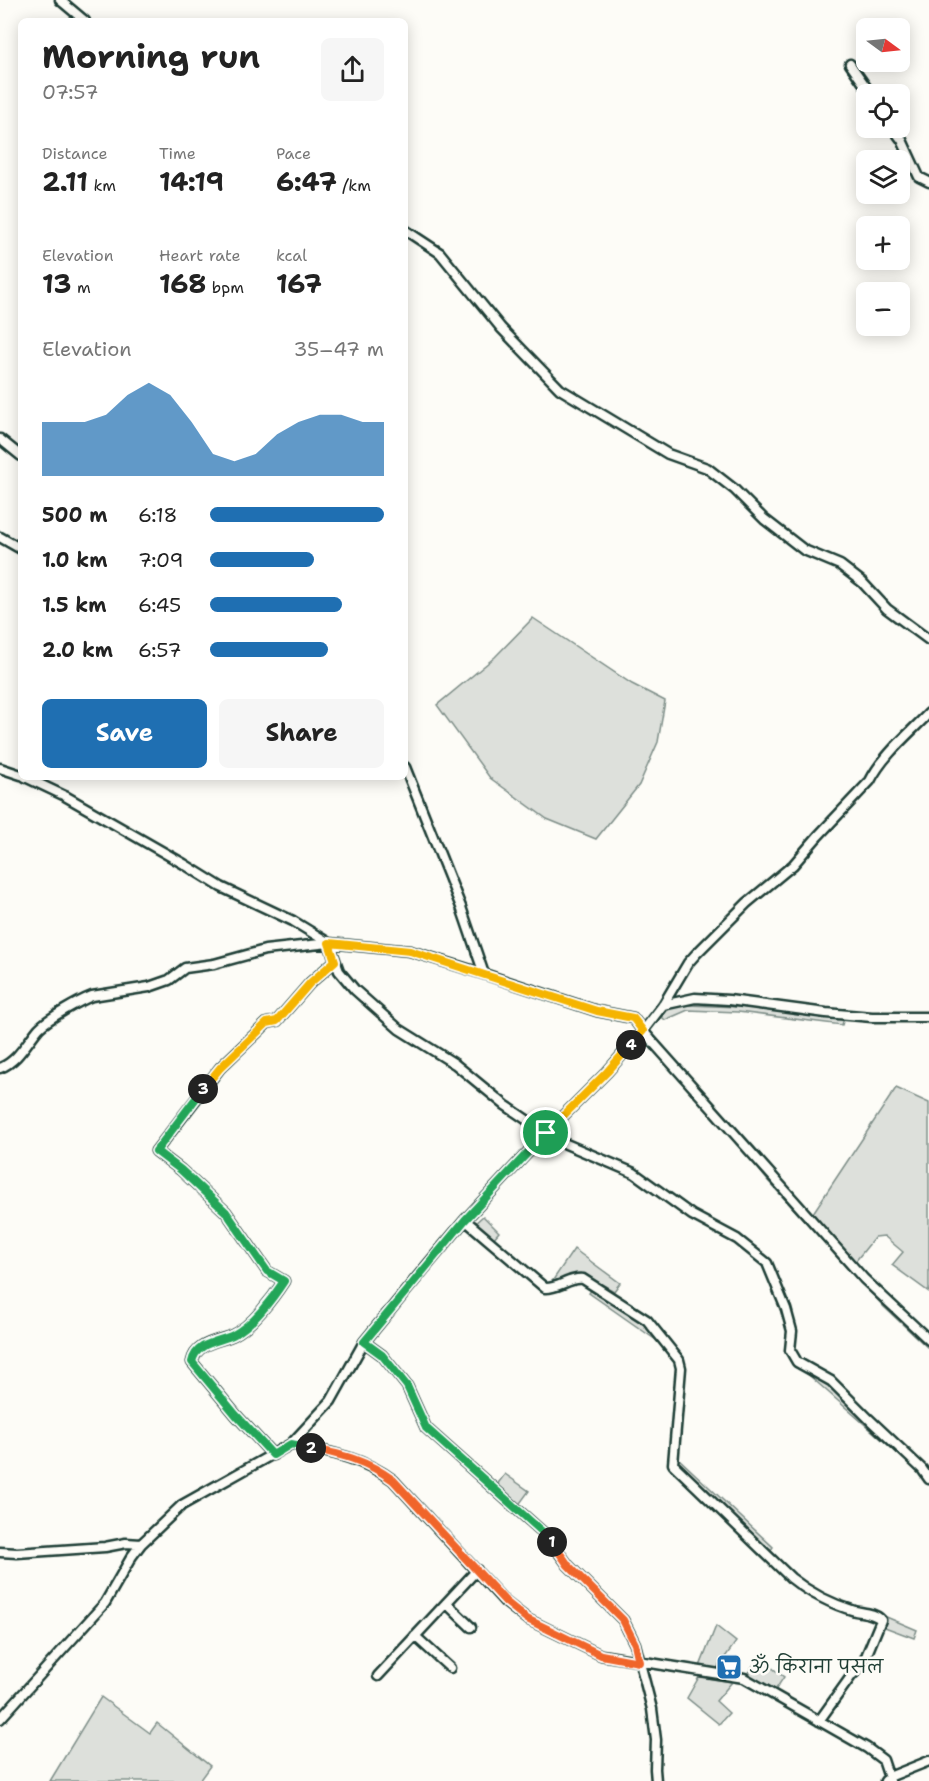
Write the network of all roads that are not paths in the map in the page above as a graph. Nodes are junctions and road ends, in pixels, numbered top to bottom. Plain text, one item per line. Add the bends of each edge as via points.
1 (60, 0) edge
2 (81, 18) edge
3 (850, 64) dead end
4 (864, 84) edge
5 (900, 138) edge
6 (929, 182) edge
7 (408, 232) edge
8 (0, 439) edge
9 (18, 454) edge
10 (0, 537) edge
11 (18, 547) edge
12 (929, 640) edge
13 (929, 713) edge
14 (0, 768) edge
15 (18, 774) edge
16 (408, 774) edge
17 (31, 780) edge
18 (329, 943) junction
19 (335, 961) junction
20 (484, 974) junction
21 (663, 1005) junction
22 (929, 1017) edge
23 (643, 1031) junction
24 (0, 1068) edge
25 (546, 1133) junction
26 (465, 1220) junction
27 (929, 1340) edge
28 (364, 1342) junction
29 (291, 1444) junction
30 (273, 1455) junction
31 (929, 1479) edge
32 (141, 1544) junction
33 (0, 1552) edge
34 (477, 1570) junction
35 (446, 1603) junction
36 (471, 1627) dead end
37 (415, 1636) junction
38 (639, 1662) junction
39 (450, 1668) dead end
40 (378, 1676) dead end
41 (0, 1719) edge
42 (819, 1721) junction
43 (929, 1761) edge
44 (888, 1780) edge
45 (656, 1781) edge

1 - 2 street
3 - 4 street
5 - 6 street via 919,177
7 - 12 street via 440,254 501,327 560,388 668,454 707,468 804,550 840,565 887,609
8 - 9 street
10 - 11 street
13 - 21 street via 793,865 747,903 696,954
14 - 15 street
16 - 20 street
17 - 18 street
18 - 19 street
18 - 20 street via 410,951
18 - 24 street via 265,950 185,968 169,980 149,987 84,999 41,1026 17,1056
19 - 25 street via 355,990 399,1029 454,1064
19 - 30 street via 277,1021 267,1023 220,1068 156,1151 226,1212 267,1271 284,1281 256,1316 235,1334 211,1341 195,1354 192,1362
20 - 23 street via 597,1011 633,1018
21 - 22 street via 695,998 872,1017
21 - 23 street
23 - 25 street
23 - 27 street via 864,1279
25 - 26 street
25 - 31 street via 634,1173 692,1215 737,1239 767,1263 786,1309 792,1331 790,1350 797,1362 831,1381
26 - 28 street
26 - 42 street via 545,1288 583,1279 647,1320 681,1368 673,1464 808,1591 881,1620 862,1666
28 - 29 street via 331,1401
28 - 38 street via 382,1355 407,1386 426,1428 547,1536 568,1565 623,1620
29 - 30 street
29 - 34 street via 346,1455 376,1467 393,1480
30 - 32 street via 182,1505
32 - 33 street
32 - 41 street via 105,1603
34 - 35 street
34 - 38 street via 527,1619 601,1655
35 - 36 street
35 - 37 street
37 - 39 street
37 - 40 street
38 - 42 street via 744,1678
38 - 45 street via 652,1709
42 - 44 street via 883,1760
43 - 44 street

